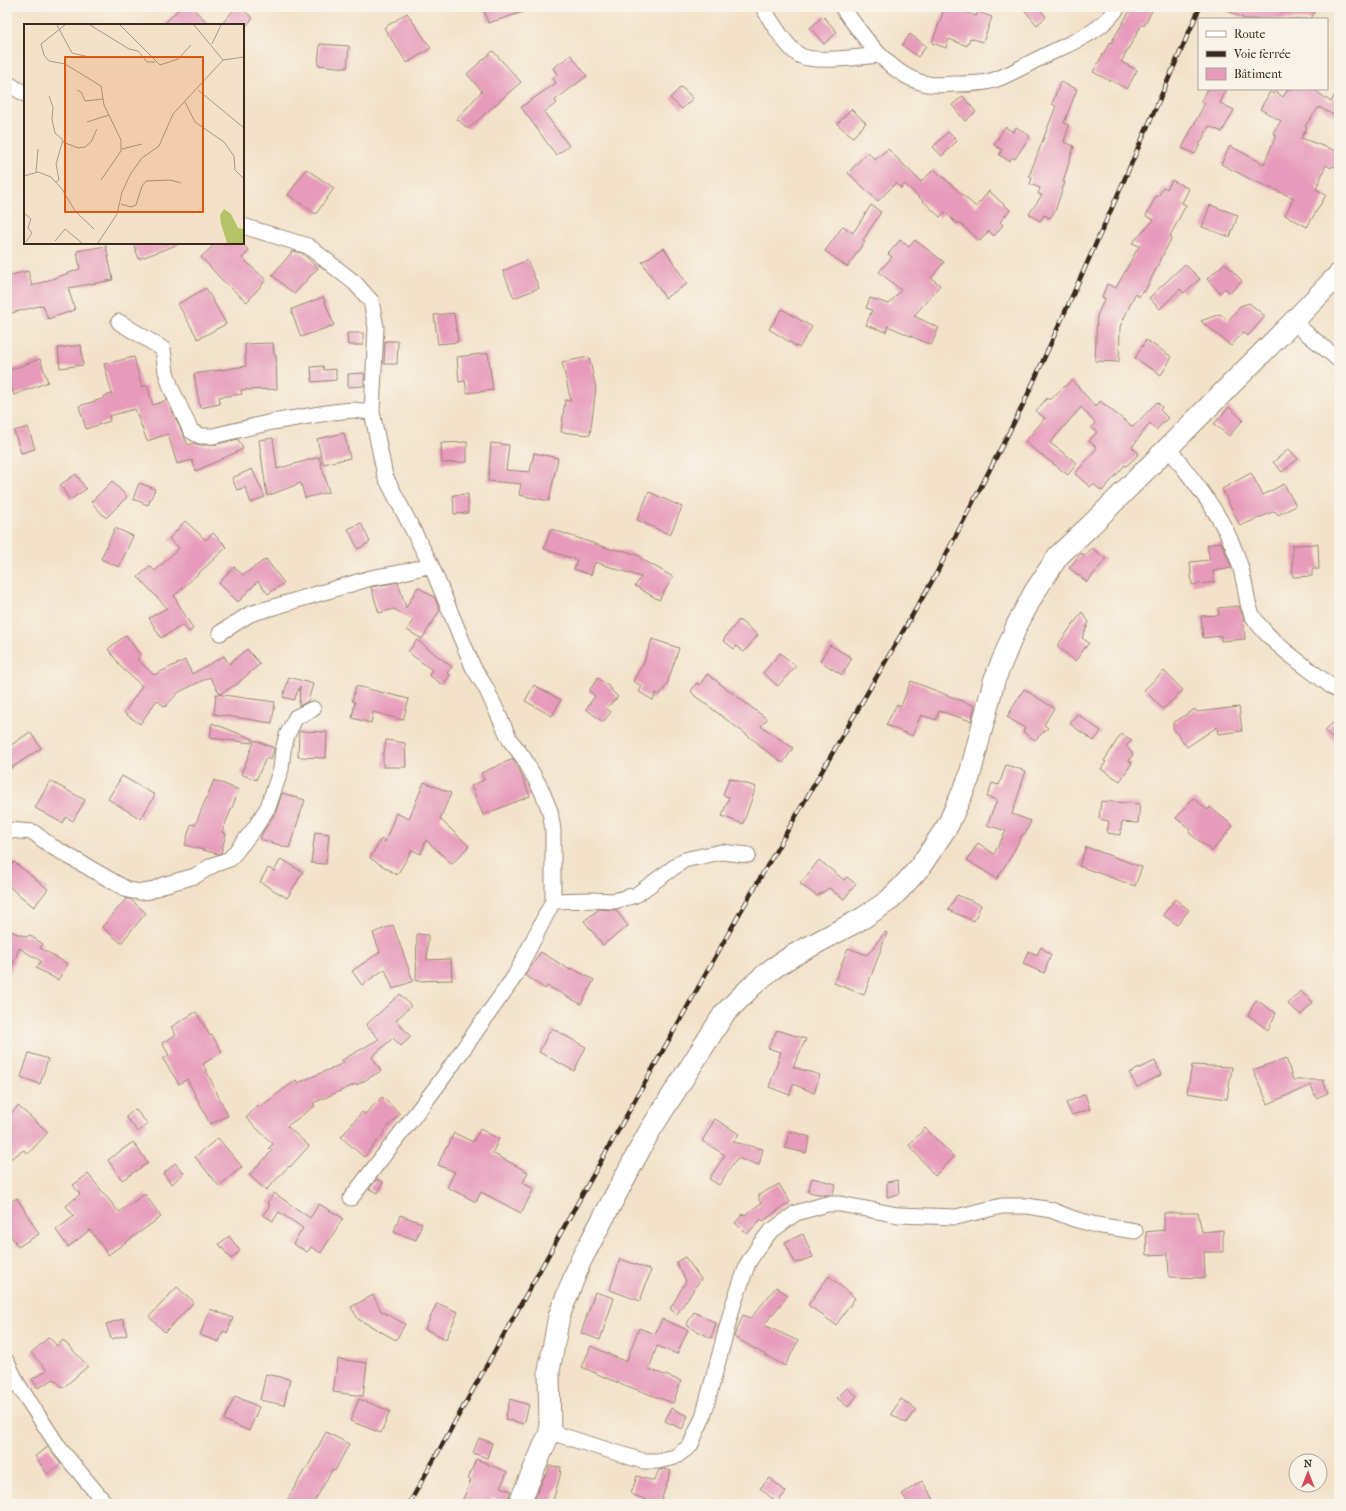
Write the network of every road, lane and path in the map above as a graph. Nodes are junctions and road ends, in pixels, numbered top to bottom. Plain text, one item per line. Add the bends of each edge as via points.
1 (763, 7) edge
2 (842, 7) edge
3 (1118, 7) edge
4 (879, 55) junction
5 (7, 83) edge
6 (24, 93) edge
7 (244, 226) edge
8 (1339, 274) edge
9 (118, 322) dead end
10 (1293, 322) junction
11 (1339, 360) edge
12 (372, 412) junction
13 (1168, 447) junction
14 (431, 565) junction
15 (220, 633) dead end
16 (1339, 691) edge
17 (313, 709) dead end
18 (7, 830) edge
19 (748, 855) dead end
20 (553, 901) junction
21 (351, 1198) dead end
22 (1135, 1231) dead end
23 (7, 1362) edge
24 (550, 1432) junction
25 (106, 1504) edge
26 (519, 1504) edge

1 - 4 street via 793,51 802,57 823,59
2 - 4 street
3 - 4 street via 1098,28 1083,37 999,78 981,83 928,84 905,76
5 - 6 street
7 - 12 street via 308,246 355,283 371,301 376,327
8 - 10 street
9 - 12 street via 163,349 171,388 191,431 200,436 213,436 272,422 333,412
10 - 11 street
10 - 13 street
12 - 14 street via 385,476
13 - 16 street via 1210,504 1226,531 1236,554 1253,617 1267,635
13 - 24 street via 1058,556 1034,593 1017,625 994,681 970,778 948,825 920,867 902,887 875,910 792,956 752,986 724,1014 649,1132 581,1260 559,1316 549,1371
14 - 15 street via 371,578 250,614
14 - 20 street via 472,667 486,688 510,740 541,789 550,811 553,830
17 - 18 street via 296,717 287,735 281,769 268,807 254,828 230,859 213,865 196,876 150,891 128,890 51,846 32,832
19 - 20 street via 721,852 684,860 636,895 614,901
20 - 21 street via 515,976 437,1086
22 - 24 street via 1096,1225 1051,1210 1027,1206 1002,1206 956,1217 898,1215 840,1204 827,1204 796,1213 770,1232 748,1264 733,1305 703,1417 690,1446 675,1457 643,1461
23 - 25 street via 17,1383 60,1450
24 - 26 street

